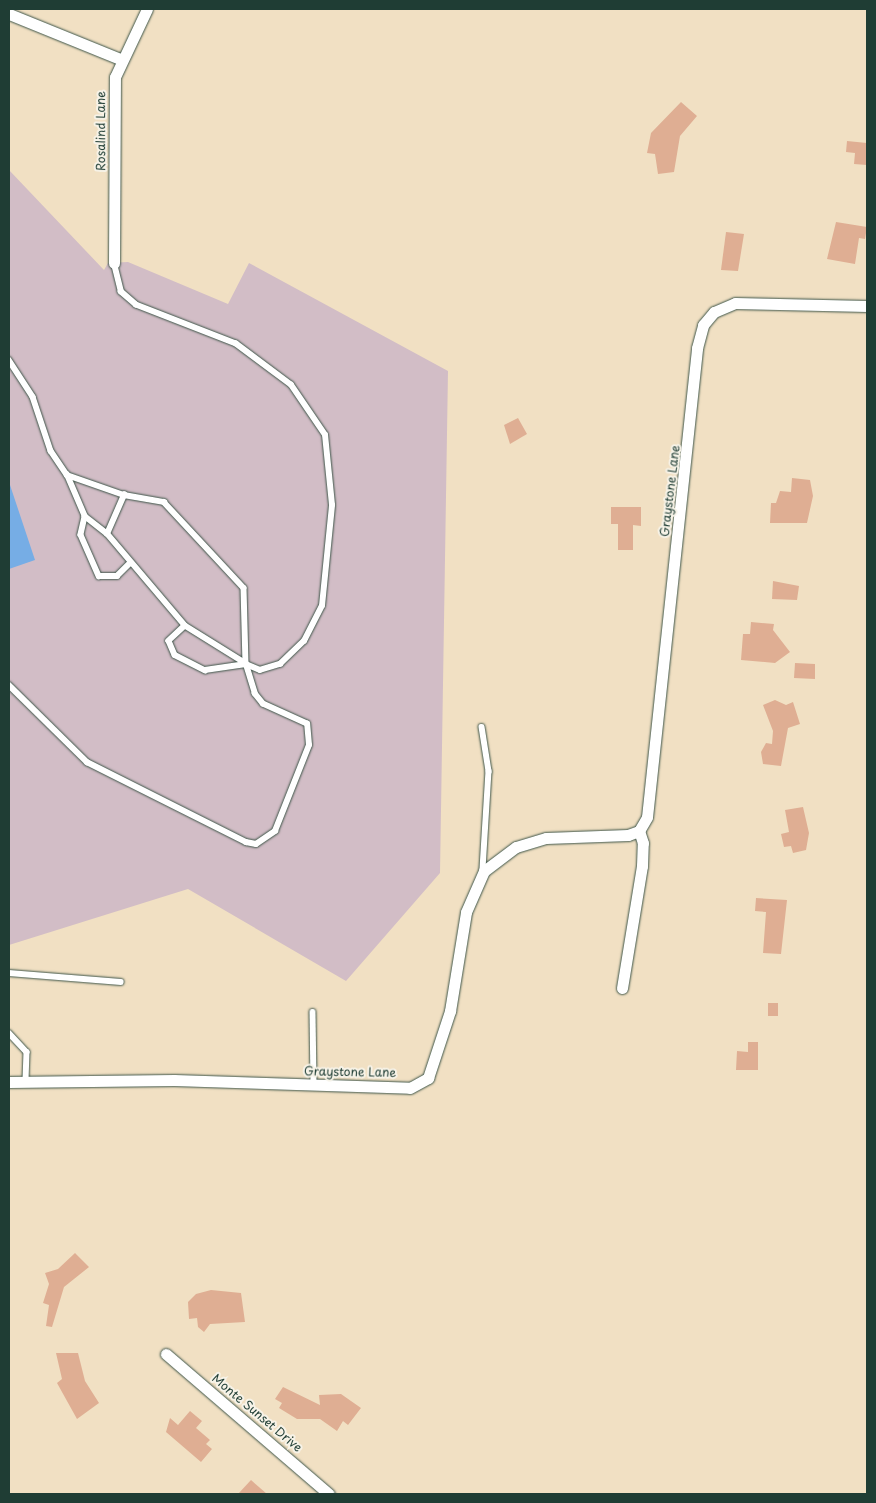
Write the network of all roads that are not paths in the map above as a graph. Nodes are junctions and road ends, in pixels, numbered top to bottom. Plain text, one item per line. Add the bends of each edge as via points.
1 (147, 9) edge
2 (9, 14) edge
3 (120, 59) junction
4 (114, 263) joint
5 (867, 306) edge
6 (9, 360) edge
7 (67, 475) junction
8 (124, 495) junction
9 (85, 518) junction
10 (107, 534) junction
11 (130, 563) junction
12 (185, 626) junction
13 (246, 664) junction
14 (9, 685) edge
15 (482, 727) dead end
16 (639, 831) junction
17 (483, 873) junction
18 (9, 972) edge
19 (121, 982) dead end
20 (622, 988) dead end
21 (313, 1012) dead end
22 (9, 1032) edge
23 (9, 1082) edge
24 (26, 1083) junction
25 (314, 1085) junction
26 (166, 1354) dead end
27 (329, 1494) edge

1 - 3 street, Rosalind Lane via 135,42
2 - 3 street
3 - 4 street, Rosalind Lane via 115,78
4 - 13 lane via 121,292 136,305 236,344 292,385 325,435 332,505 322,606 304,641 280,664 260,670
5 - 16 street, Graystone Lane via 735,303 720,308 703,325 697,348 647,817
6 - 7 lane via 33,397 52,451
7 - 8 lane
7 - 9 lane
8 - 10 lane
8 - 13 lane via 164,502 244,588
9 - 10 lane
9 - 11 lane via 81,535 100,576 117,576
10 - 11 lane
11 - 12 lane
12 - 13 lane
12 - 13 lane via 169,641 175,655 205,670
13 - 14 lane via 254,694 263,704 307,724 309,745 275,831 256,844 87,762
15 - 17 lane via 489,771
16 - 17 street, Graystone Lane via 531,842 504,853
16 - 20 street, Graystone Lane via 643,843 642,866
17 - 25 street, Graystone Lane via 466,912 450,1011 428,1078 410,1088
18 - 19 lane
21 - 25 lane
22 - 24 lane via 27,1052
23 - 24 street, Graystone Lane
24 - 25 street, Graystone Lane via 125,1080
26 - 27 street, Monte Sunset Drive

